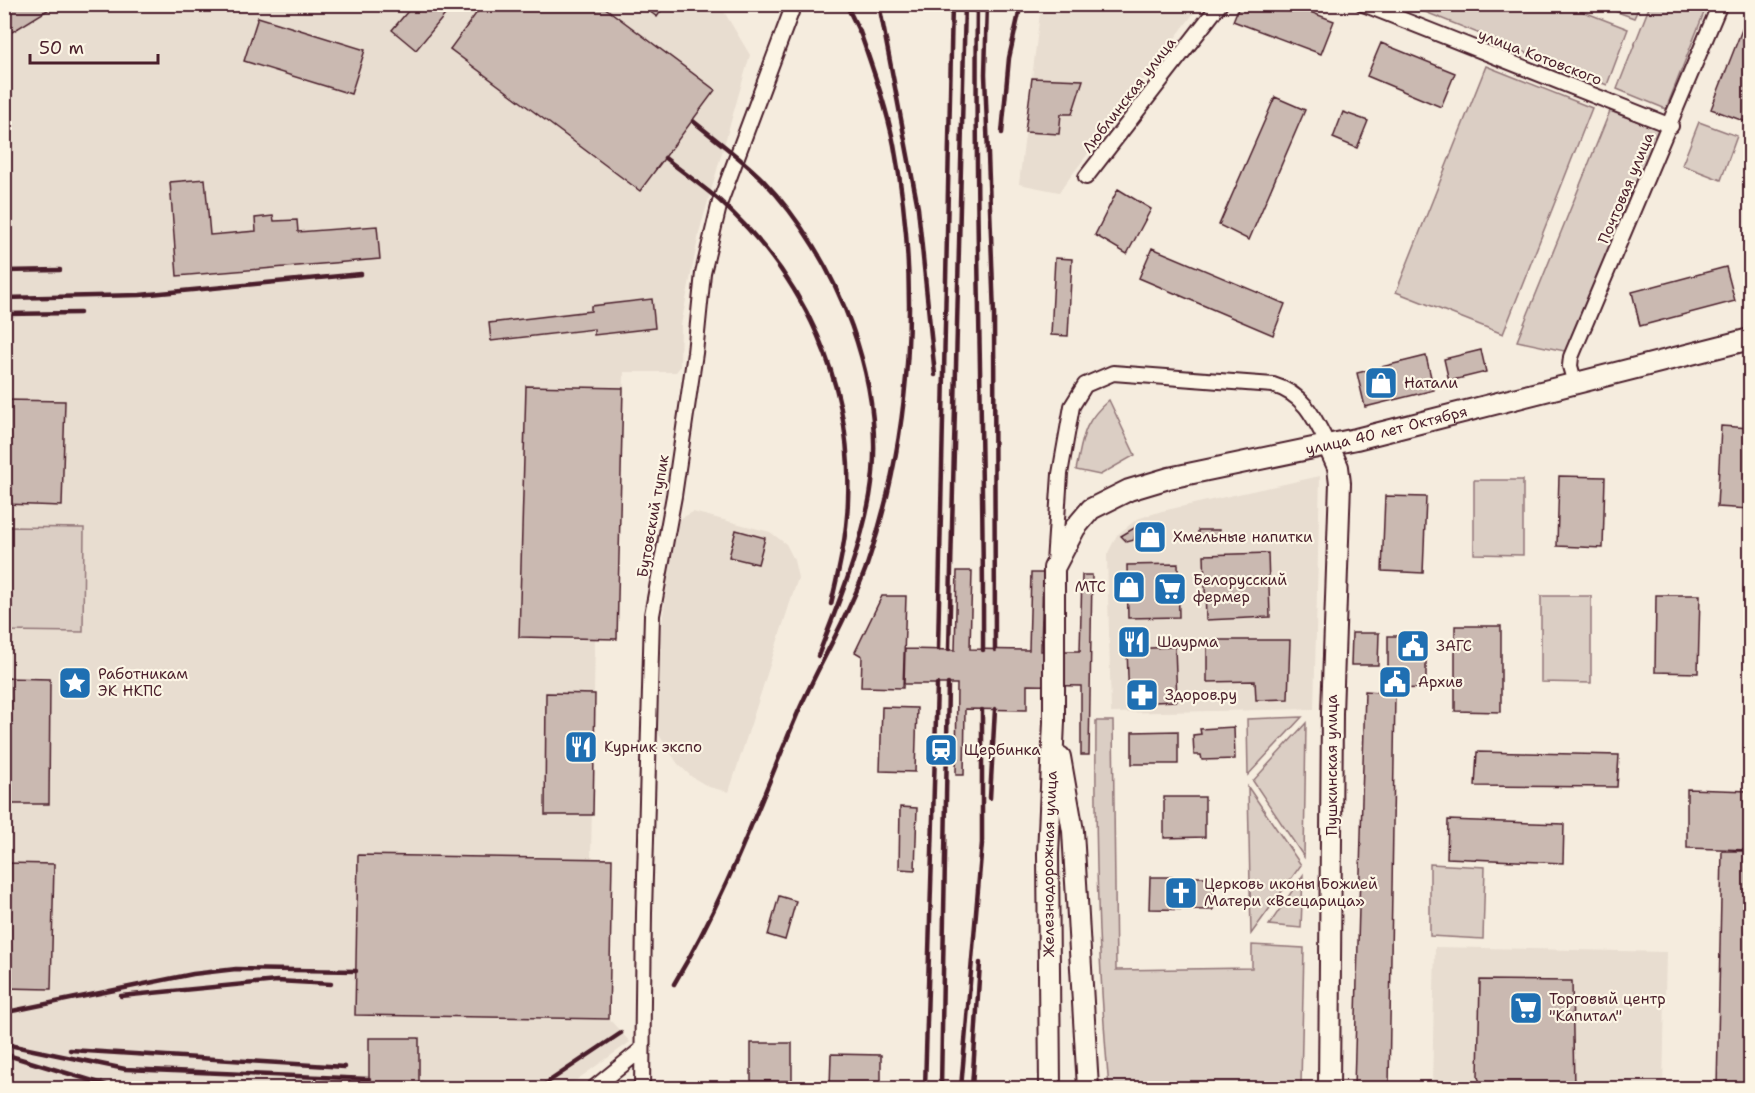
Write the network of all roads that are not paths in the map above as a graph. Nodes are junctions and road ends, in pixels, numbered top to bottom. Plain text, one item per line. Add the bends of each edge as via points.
1 (794, 4) edge
2 (1220, 4) edge
3 (1363, 4) edge
4 (1720, 4) edge
5 (1671, 126) junction
6 (1086, 177) dead end
7 (1750, 339) edge
8 (1575, 384) junction
9 (1328, 445) junction
10 (1054, 568) junction
11 (1054, 722) junction
12 (642, 1049) junction
13 (594, 1089) edge
14 (642, 1089) edge
15 (1050, 1089) edge
16 (1088, 1089) edge
17 (1329, 1089) edge

1 - 12 street, Бутовский тупик via 720,202 703,273 674,496 652,615
2 - 6 street, Люблинская улица
3 - 5 street, улица Котовского
4 - 5 street, Почтовая улица
5 - 8 street, Почтовая улица via 1571,357
7 - 8 main road, улица 40 лет Октября
8 - 9 main road, улица 40 лет Октября
9 - 10 main road, улица 40 лет Октября via 1169,478 1110,498 1091,510 1075,528
9 - 10 street via 1302,400 1273,385 1113,373 1084,385 1072,406 1060,474
9 - 17 main road, Пушкинская улица via 1341,483 1332,713
10 - 11 main road, Железнодорожная улица
11 - 15 main road, Железнодорожная улица via 1048,854
11 - 16 main road via 1072,831
12 - 13 street
12 - 14 street, Бутовский тупик

